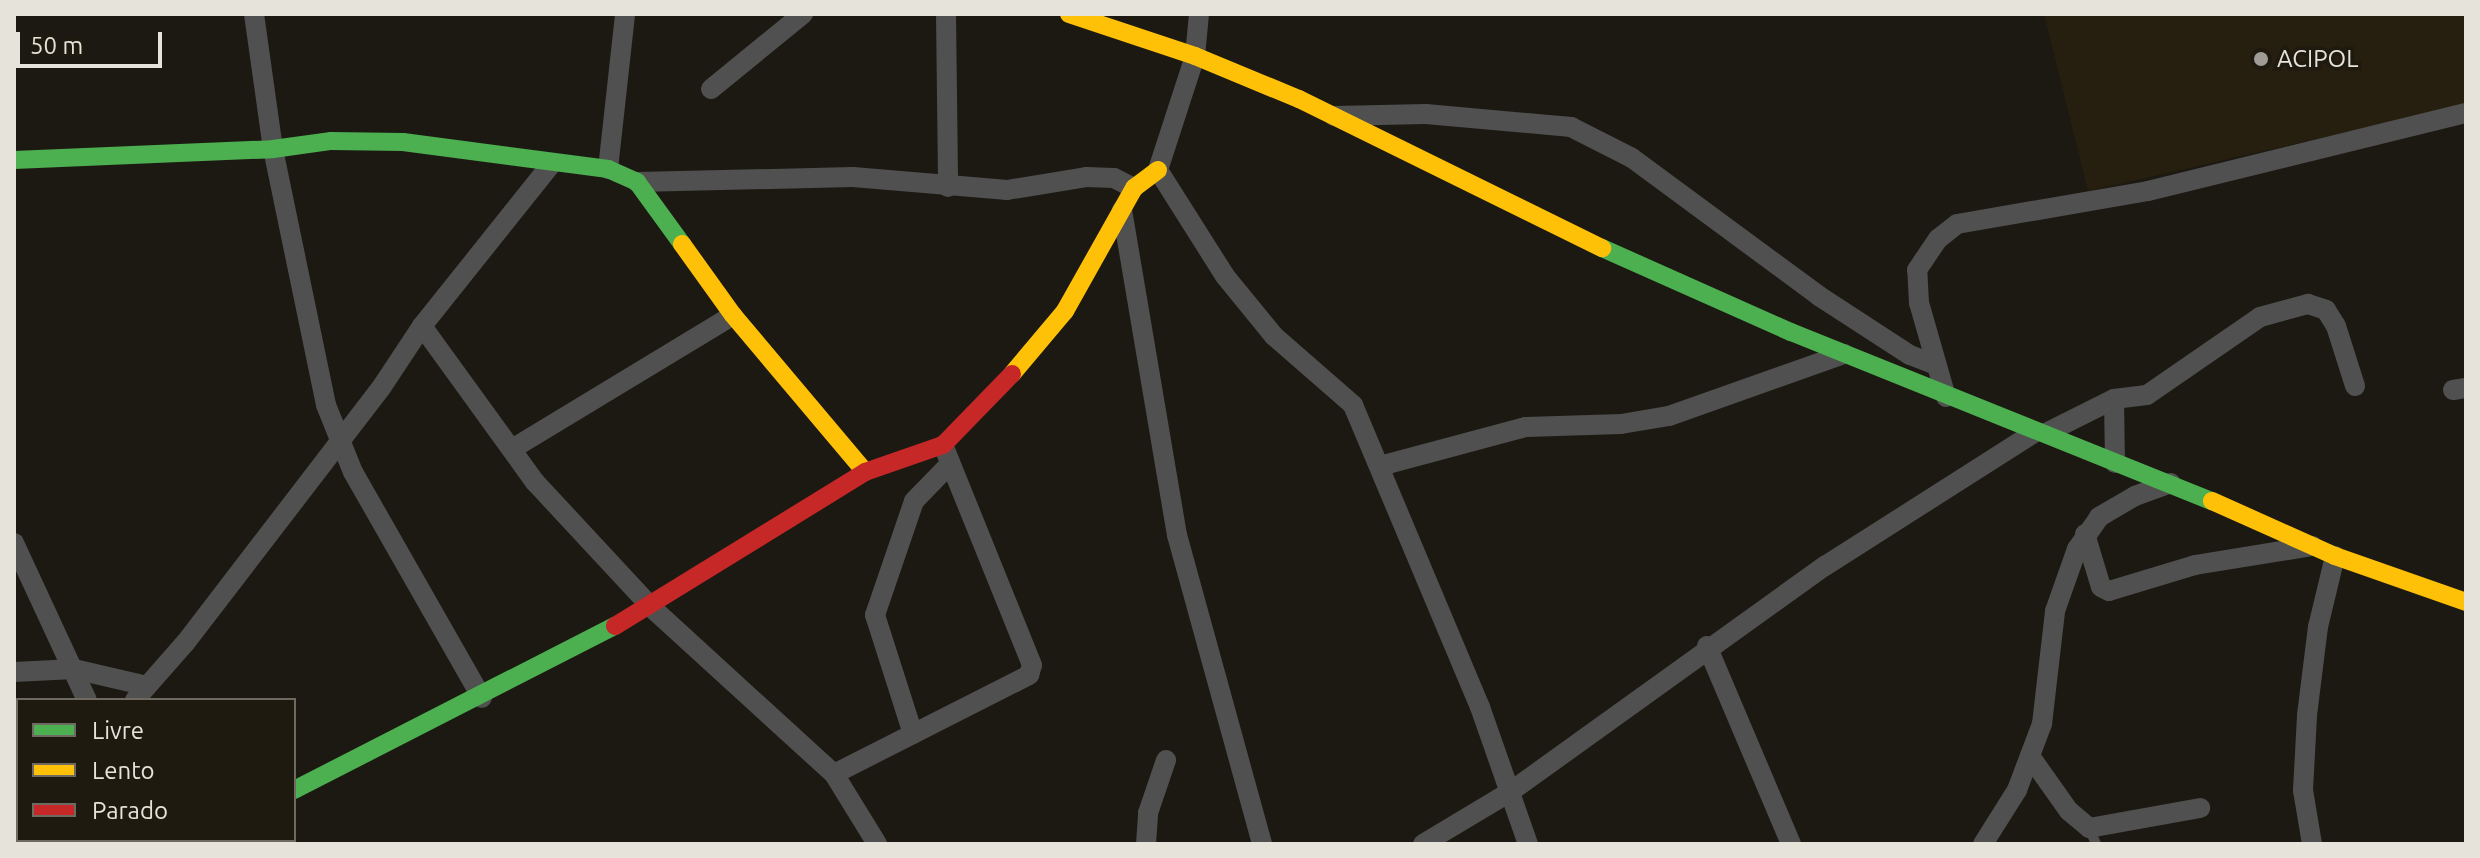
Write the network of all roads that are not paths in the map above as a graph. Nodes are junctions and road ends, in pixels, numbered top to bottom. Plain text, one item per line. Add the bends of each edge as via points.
1 (254, 14) edge
2 (625, 14) edge
3 (803, 14) edge
4 (946, 14) edge
5 (1069, 14) edge
6 (1199, 14) edge
7 (1195, 56) junction
8 (711, 89) dead end
9 (2466, 113) edge
10 (1331, 116) junction
11 (273, 149) junction
12 (14, 160) edge
13 (552, 163) junction
14 (608, 169) junction
15 (1158, 170) junction
16 (637, 182) junction
17 (948, 187) junction
18 (1134, 188) junction
19 (1122, 210) junction
20 (733, 315) junction
21 (422, 326) junction
22 (1844, 354) junction
23 (1933, 364) junction
24 (2355, 386) dead end
25 (1946, 397) junction
26 (2114, 399) junction
27 (2040, 433) junction
28 (339, 444) junction
29 (512, 449) junction
30 (946, 455) junction
31 (2115, 463) junction
32 (1380, 466) junction
33 (865, 472) junction
34 (2171, 483) junction
35 (2085, 534) junction
36 (14, 543) edge
37 (2312, 546) junction
38 (2335, 556) junction
39 (2466, 602) edge
40 (651, 607) junction
41 (1707, 646) junction
42 (74, 669) junction
43 (14, 672) edge
44 (141, 693) edge
45 (86, 698) edge
46 (482, 698) junction
47 (913, 734) junction
48 (2030, 756) junction
49 (1166, 760) dead end
50 (834, 774) junction
51 (296, 789) edge
52 (1510, 792) junction
53 (2200, 808) dead end
54 (2093, 836) edge
55 (1783, 840) edge
56 (877, 844) edge
57 (1146, 844) edge
58 (1262, 844) edge
59 (1423, 844) edge
60 (1528, 844) edge
61 (1983, 844) edge
62 (2312, 844) edge

1 - 11 street
2 - 14 street
3 - 8 street
4 - 17 street
5 - 7 street
6 - 7 street
7 - 10 street
7 - 15 street
9 - 23 street via 2148,191 1957,224 1938,239 1917,270
10 - 22 street via 1544,222
10 - 23 street via 1403,113 1571,127 1632,158 1819,296 1910,355
11 - 12 street
11 - 13 street via 331,141 403,142
11 - 28 street via 326,405
13 - 14 street
13 - 21 street
14 - 16 street
15 - 18 street
15 - 32 street via 1225,276 1274,336 1353,405
16 - 17 street via 853,177
16 - 20 street
17 - 18 street via 1007,190 1086,177 1114,178
18 - 19 street
19 - 30 street via 1065,311
19 - 58 street via 1177,535
20 - 29 street
20 - 33 street
21 - 28 street
21 - 29 street
22 - 25 street
22 - 32 street via 1669,416 1621,424 1526,427
23 - 25 street
24 - 26 street via 2336,326 2326,310 2308,304 2260,317 2147,395
25 - 27 street
26 - 27 street
26 - 31 street
27 - 31 street
27 - 41 street
28 - 44 street
28 - 46 street
29 - 40 street via 535,482
30 - 33 street
30 - 47 street via 914,501 875,615
30 - 47 street via 1032,665 1019,682
31 - 34 street
32 - 52 street
33 - 40 street
34 - 35 street via 2099,517
34 - 37 street
35 - 37 street via 2101,587 2109,591 2195,565
35 - 48 street via 2055,611 2042,724
36 - 42 street
37 - 38 street
38 - 39 street
38 - 62 street via 2318,627 2307,715 2303,790
40 - 46 street
40 - 50 street
41 - 52 street
41 - 55 street
42 - 43 street
42 - 44 street
42 - 45 street
46 - 51 street
47 - 50 street
48 - 54 street
48 - 61 street via 2017,790
49 - 57 street via 1148,813
50 - 56 street
52 - 59 street
52 - 60 street
53 - 54 street

